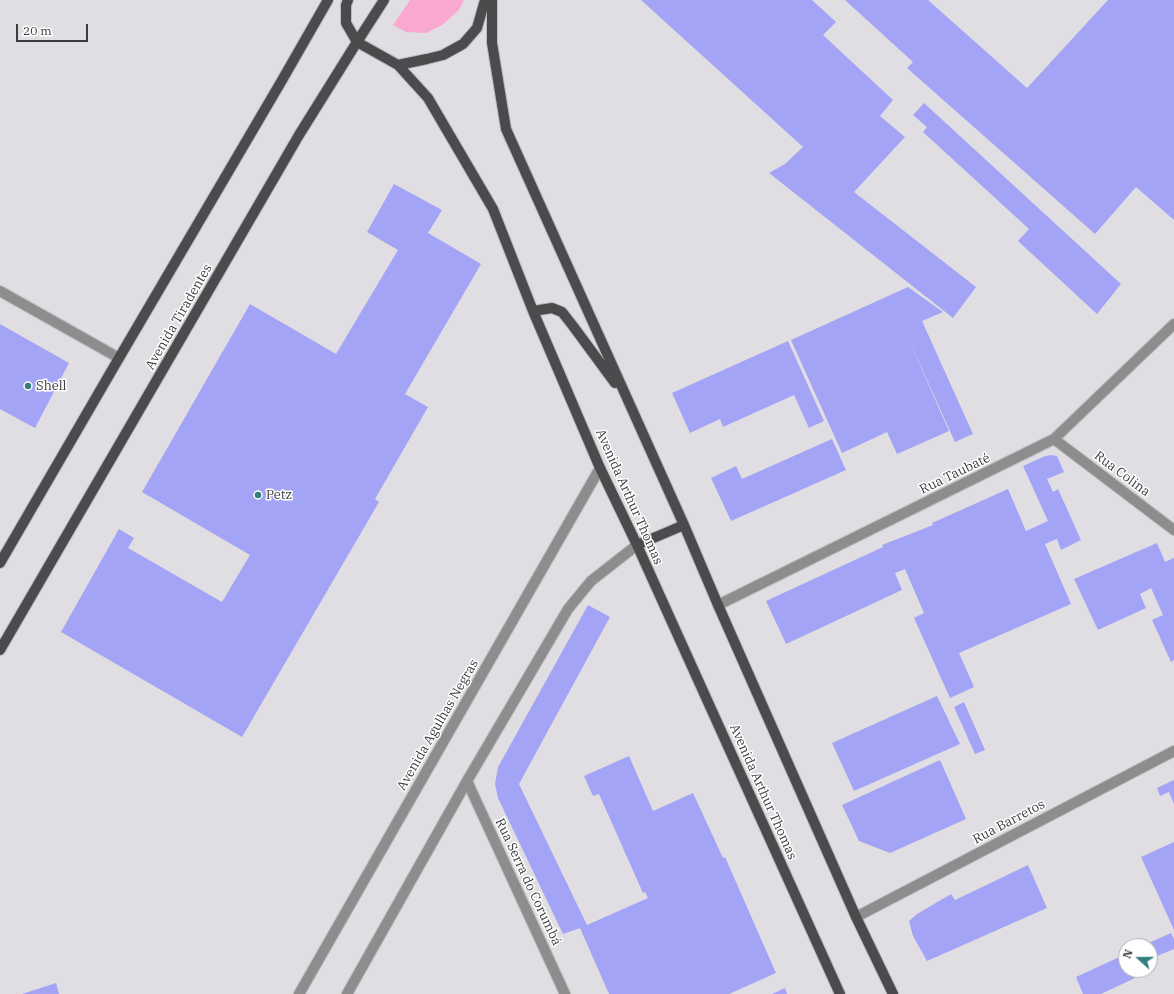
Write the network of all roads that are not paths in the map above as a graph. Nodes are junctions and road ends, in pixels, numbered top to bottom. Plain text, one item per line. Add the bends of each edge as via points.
1 (328, 0) edge
2 (348, 0) edge
3 (384, 0) edge
4 (485, 0) edge
5 (492, 0) edge
6 (357, 42) junction
7 (398, 65) junction
8 (0, 291) edge
9 (533, 311) junction
10 (1174, 324) edge
11 (119, 358) junction
12 (628, 401) junction
13 (1054, 439) junction
14 (600, 468) junction
15 (684, 525) junction
16 (1174, 530) edge
17 (637, 545) junction
18 (0, 563) edge
19 (718, 605) junction
20 (0, 650) edge
21 (1174, 751) edge
22 (467, 780) junction
23 (856, 917) junction
24 (303, 993) edge
25 (347, 994) edge
26 (565, 994) edge
27 (840, 994) edge
28 (893, 994) edge

1 - 11 main road
2 - 6 main road via 346,22
3 - 6 main road, Avenida Tiradentes
4 - 7 main road via 477,28 463,44 443,55
5 - 12 main road via 492,43 506,129
6 - 7 main road, Avenida Arthur Thomas
6 - 20 main road, Avenida Tiradentes via 295,142
7 - 9 main road, Avenida Arthur Thomas via 428,98 493,209
8 - 11 street
9 - 12 main road via 552,308 562,312
9 - 14 main road, Avenida Arthur Thomas
10 - 13 street, Rua Taubaté
11 - 18 main road
12 - 15 main road
13 - 16 street, Rua Colina
13 - 19 street, Rua Taubaté
14 - 17 main road, Avenida Arthur Thomas
14 - 24 street, Avenida Agulhas Negras
15 - 17 main road
15 - 19 main road
17 - 22 street via 591,581 568,609
17 - 27 main road, Avenida Arthur Thomas
19 - 23 main road
21 - 23 street, Rua Barretos
22 - 25 street
22 - 26 street, Rua Serra do Corumbá
23 - 28 main road

